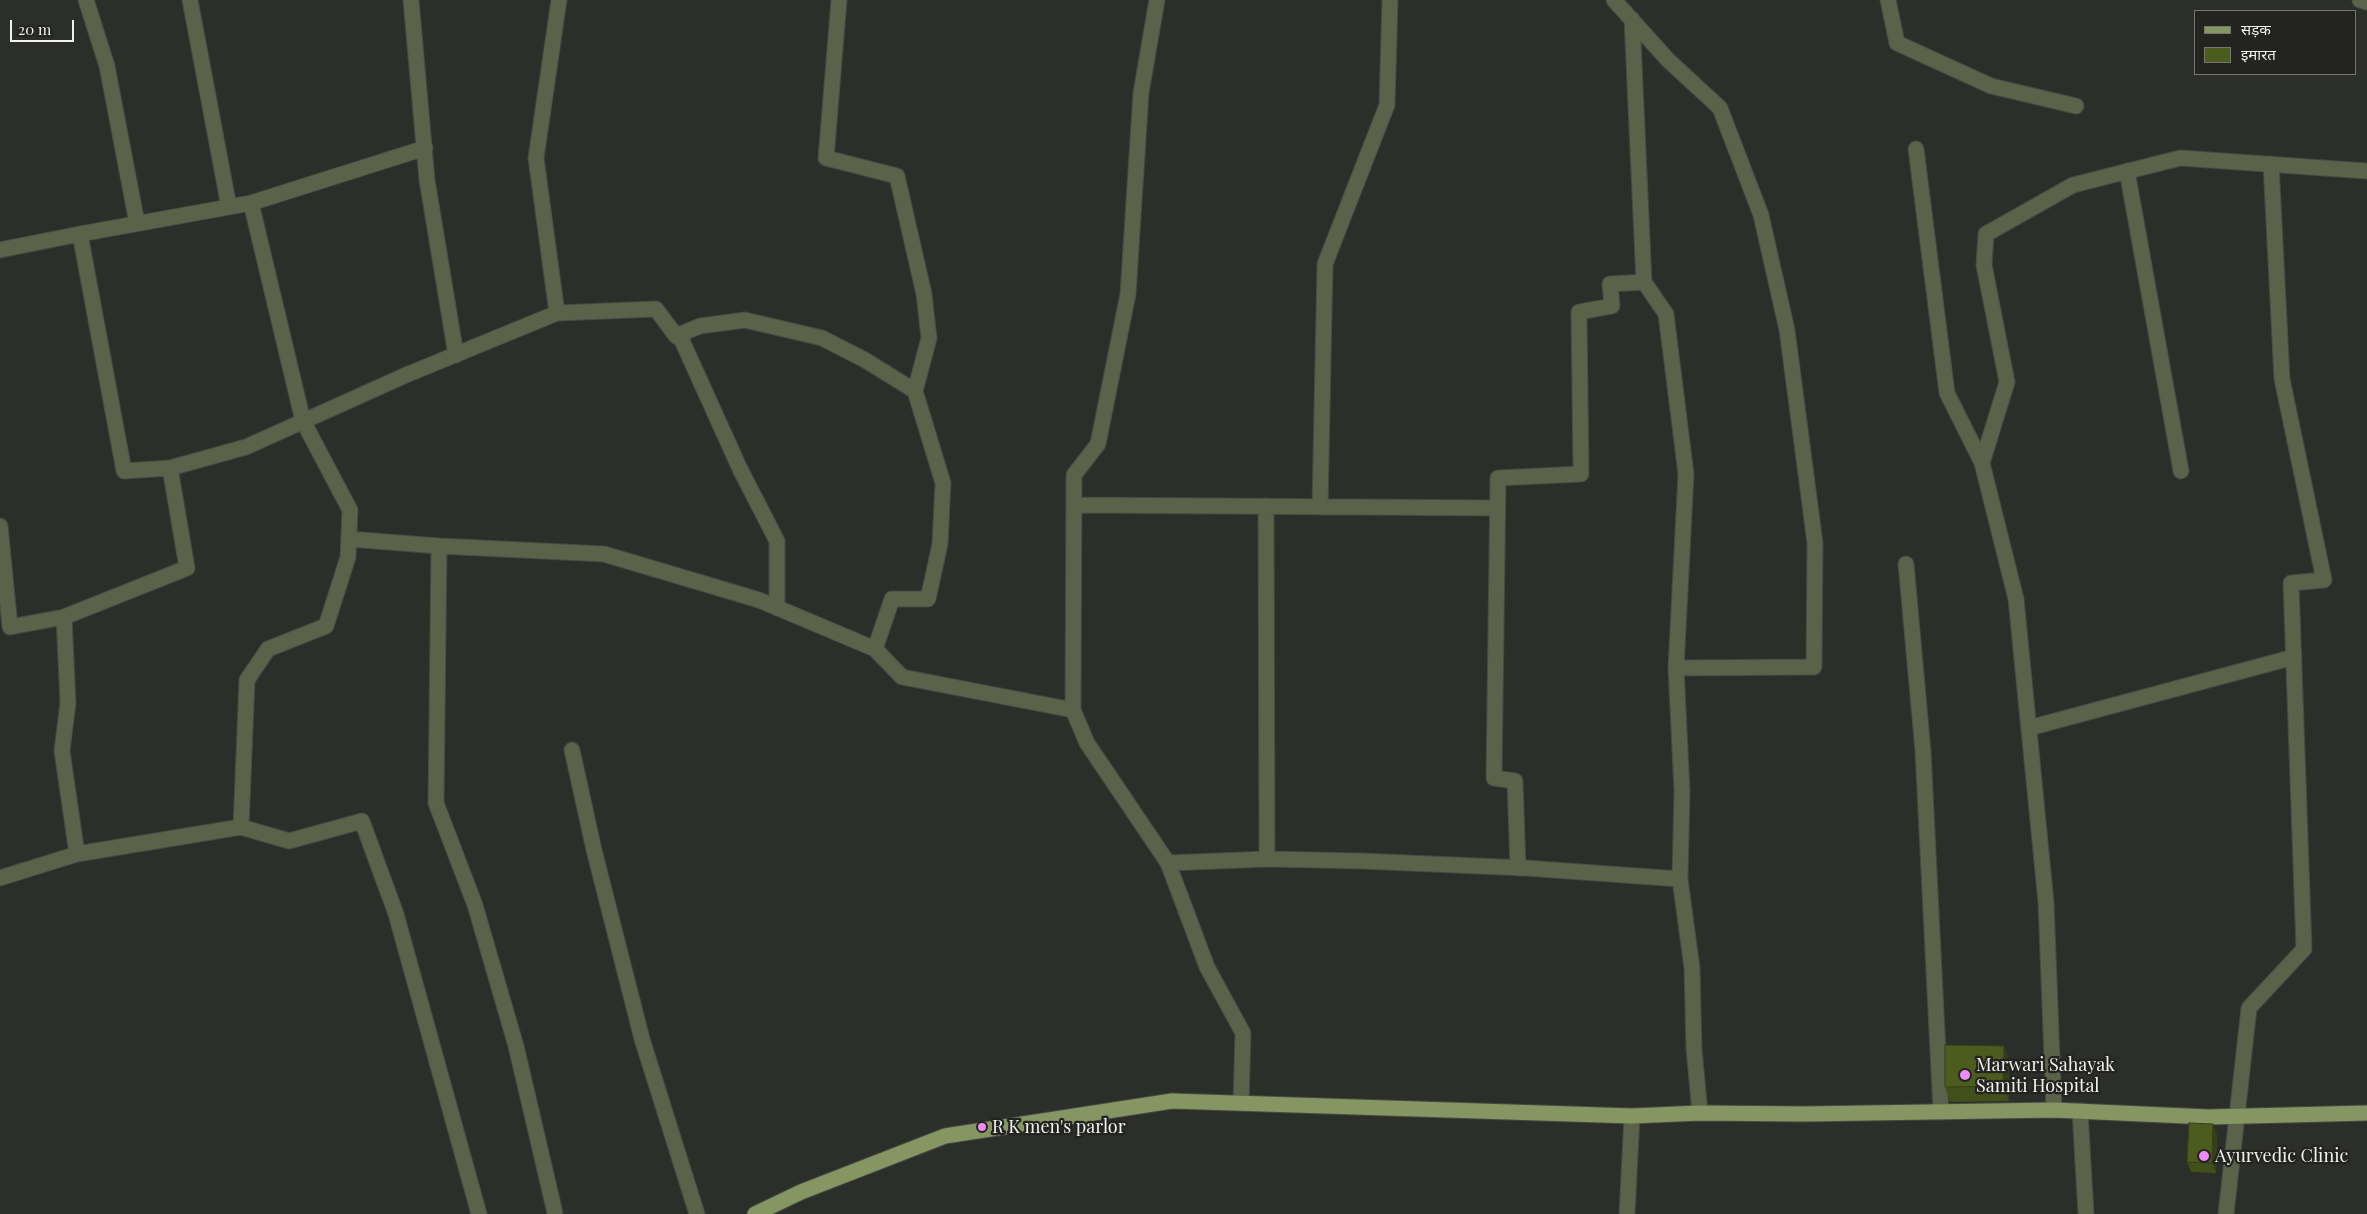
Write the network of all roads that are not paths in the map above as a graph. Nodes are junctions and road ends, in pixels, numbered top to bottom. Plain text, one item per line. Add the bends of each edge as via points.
1 (86, 0) edge
2 (190, 0) edge
3 (411, 0) edge
4 (559, 0) edge
5 (839, 0) edge
6 (1157, 0) edge
7 (1390, 0) edge
8 (1614, 0) edge
9 (1888, 0) edge
10 (2360, 0) edge
11 (2367, 2) edge
12 (1632, 20) junction
13 (2076, 106) dead end
14 (424, 148) junction
15 (1916, 149) dead end
16 (2271, 164) junction
17 (2127, 171) junction
18 (2367, 171) edge
19 (251, 202) junction
20 (229, 207) junction
21 (137, 224) junction
22 (80, 234) junction
23 (0, 250) edge
24 (1644, 282) junction
25 (557, 313) junction
26 (679, 334) junction
27 (456, 355) junction
28 (915, 391) junction
29 (303, 421) junction
30 (1982, 463) junction
31 (170, 468) junction
32 (2181, 472) dead end
33 (1074, 505) junction
34 (1266, 506) junction
35 (1320, 507) junction
36 (1497, 508) junction
37 (0, 526) edge
38 (349, 539) junction
39 (439, 546) junction
40 (1906, 564) dead end
41 (777, 608) junction
42 (64, 618) junction
43 (5, 628) edge
44 (875, 649) junction
45 (2294, 657) junction
46 (1676, 668) junction
47 (1073, 710) junction
48 (2028, 728) junction
49 (572, 750) dead end
50 (241, 827) junction
51 (78, 854) junction
52 (1267, 859) junction
53 (1168, 863) junction
54 (1518, 868) junction
55 (0, 878) edge
56 (1680, 879) junction
57 (1241, 1104) junction
58 (2054, 1110) junction
59 (2080, 1111) junction
60 (1941, 1112) junction
61 (1700, 1113) junction
62 (2367, 1113) edge
63 (1632, 1116) junction
64 (2237, 1117) junction
65 (479, 1214) edge
66 (554, 1214) edge
67 (697, 1214) edge
68 (754, 1214) edge
69 (1627, 1214) edge
70 (2086, 1214) edge
71 (2226, 1214) edge

1 - 21 street via 107,66
2 - 20 street
3 - 14 street
4 - 25 street via 536,158
5 - 28 street via 826,158 897,176 924,294 929,338
6 - 33 street via 1141,93 1128,294 1098,444 1074,475
7 - 35 street via 1387,105 1325,264
8 - 12 street
9 - 13 street via 1898,42 1991,86
10 - 11 street
12 - 24 street
12 - 46 street via 1668,60 1720,108 1761,215 1787,330 1815,543 1814,667
14 - 19 street
14 - 27 street
15 - 30 street via 1947,393
16 - 17 street via 2180,158
16 - 18 street
16 - 45 street via 2282,379 2324,580 2291,583
17 - 30 street via 2072,185 1986,234 1984,264 2007,382
17 - 32 street
19 - 20 street
19 - 29 street
20 - 21 street
21 - 22 street
22 - 23 street
22 - 31 street via 124,471
24 - 36 street via 1610,284 1612,306 1578,312 1581,474 1498,478
24 - 46 street via 1666,314 1686,474
25 - 26 street via 656,309 676,336
25 - 27 street
26 - 28 street via 700,326 746,320 822,338
26 - 41 street via 740,469 777,541
27 - 29 street
28 - 44 street via 943,483 940,544 928,599 892,599
29 - 31 street via 246,447
29 - 38 street via 350,510
30 - 48 street via 2016,599
31 - 42 street via 186,568
33 - 34 street
33 - 47 street
34 - 35 street
34 - 52 street
35 - 36 street
36 - 54 street via 1494,778 1515,781
37 - 43 street
38 - 39 street
38 - 50 street via 348,556 326,626 268,649 247,680
39 - 41 street via 604,554
39 - 66 street via 436,803 475,905 516,1046
40 - 60 street via 1923,751
41 - 44 street
42 - 43 street
42 - 51 street via 68,703 62,751
44 - 47 street via 902,677
45 - 48 street
45 - 64 street via 2304,949 2249,1008
46 - 56 street via 1682,792
47 - 53 street via 1087,743
48 - 58 street via 2046,902
49 - 67 street via 642,1039
50 - 51 street
50 - 65 street via 288,841 362,821 396,914
51 - 55 street
52 - 53 street
52 - 54 street
53 - 57 street via 1207,967 1243,1033
54 - 56 street
56 - 61 street via 1692,968 1694,1050
57 - 63 main road
57 - 68 main road via 1172,1101 945,1136 801,1192
58 - 59 main road
58 - 60 main road
59 - 64 main road
59 - 70 street
60 - 61 main road
61 - 63 main road
62 - 64 main road
63 - 69 street
64 - 71 street

